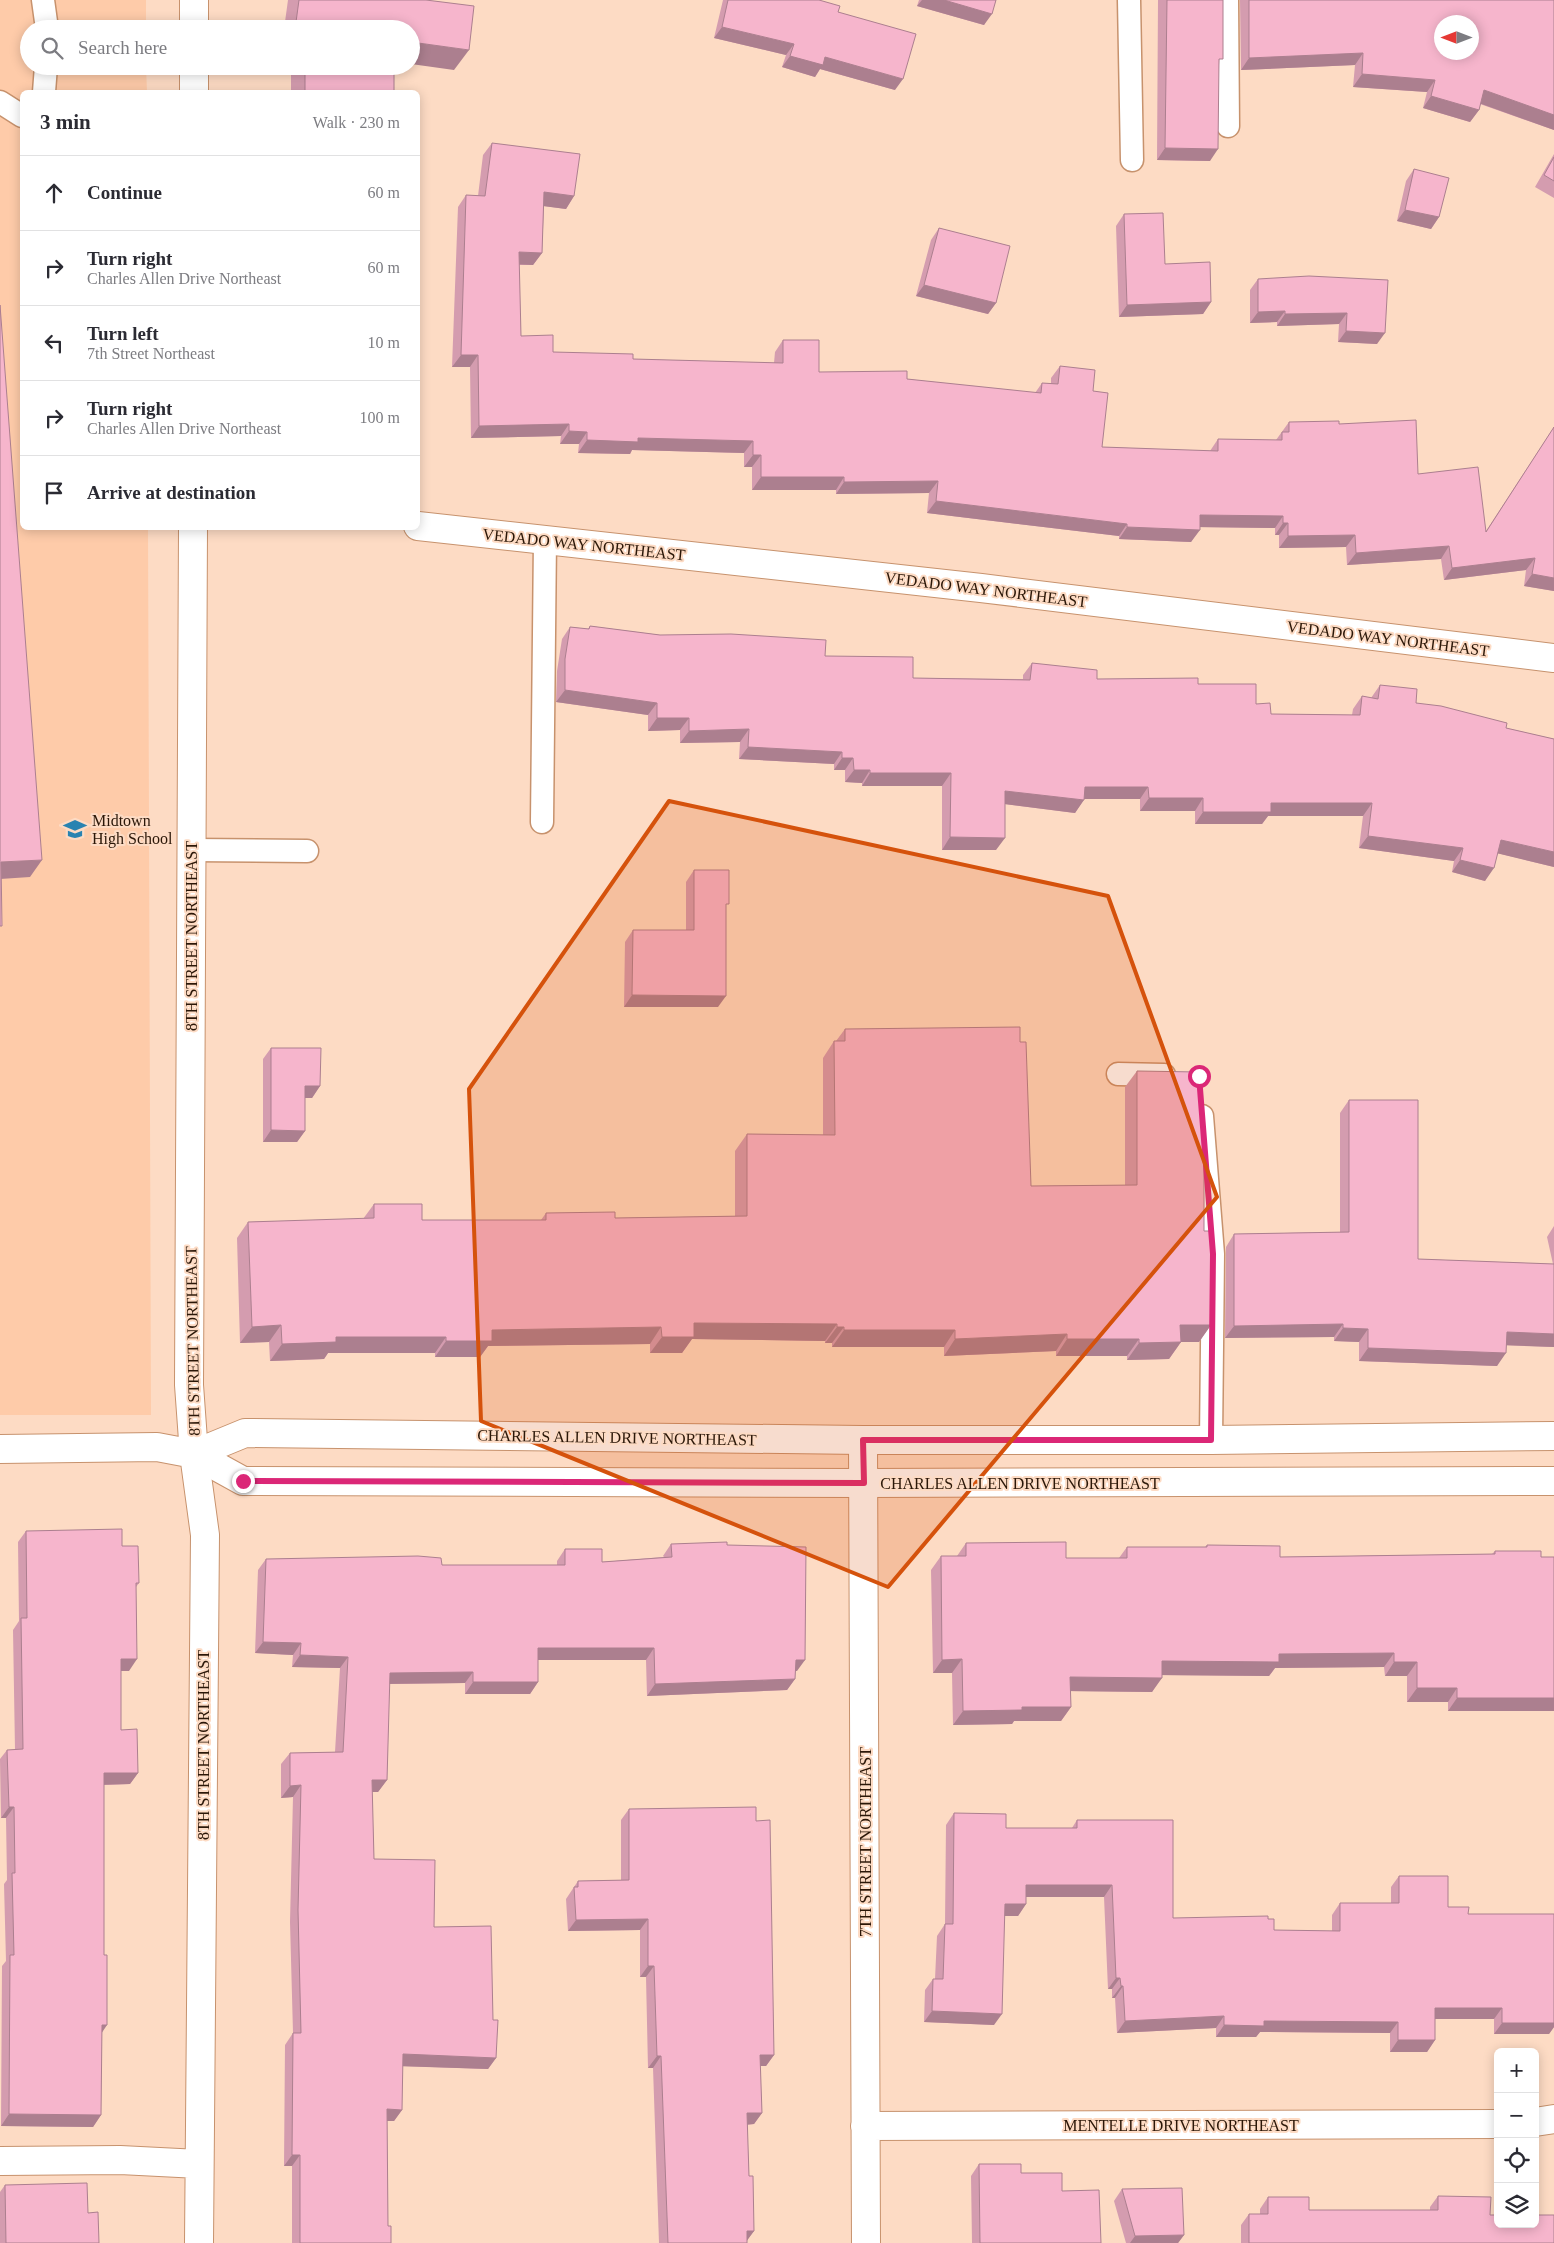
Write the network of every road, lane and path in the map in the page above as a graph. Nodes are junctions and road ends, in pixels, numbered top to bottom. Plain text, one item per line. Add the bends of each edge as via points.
1 (43, 0) edge
2 (194, 0) edge
3 (1129, 0) edge
4 (1227, 0) edge
5 (45, 20) edge
6 (194, 20) edge
7 (45, 75) edge
8 (194, 75) edge
9 (44, 90) edge
10 (194, 90) edge
11 (0, 102) edge
12 (20, 115) edge
13 (1228, 126) dead end
14 (1132, 160) dead end
15 (420, 526) edge
16 (192, 530) edge
17 (545, 539) junction
18 (1554, 658) edge
19 (542, 822) dead end
20 (191, 850) junction
21 (307, 851) dead end
22 (1118, 1074) dead end
23 (1181, 1076) edge
24 (1200, 1096) edge
25 (1554, 1436) edge
26 (863, 1440) junction
27 (1211, 1440) junction
28 (0, 1449) edge
29 (194, 1454) junction
30 (1554, 1481) edge
31 (864, 1483) junction
32 (1554, 2119) edge
33 (1539, 2121) edge
34 (1494, 2124) edge
35 (865, 2126) junction
36 (0, 2161) edge
37 (199, 2164) junction
38 (199, 2243) edge
39 (866, 2243) edge

1 - 5 lane
2 - 6 street
3 - 14 lane
4 - 13 lane
7 - 9 lane
8 - 10 street
11 - 12 lane
15 - 17 street, VEDADO WAY NORTHEAST
16 - 20 street, 8TH STREET NORTHEAST
17 - 18 street, VEDADO WAY NORTHEAST via 991,589
17 - 19 lane
20 - 21 lane
20 - 29 street, 8TH STREET NORTHEAST via 189,1385
22 - 23 lane
24 - 27 lane via 1213,1254
25 - 27 street, CHARLES ALLEN DRIVE NORTHEAST
26 - 27 street, CHARLES ALLEN DRIVE NORTHEAST
26 - 29 street, CHARLES ALLEN DRIVE NORTHEAST via 245,1433
26 - 31 street, 7TH STREET NORTHEAST
28 - 29 street, CHARLES ALLEN DRIVE NORTHEAST via 157,1448
29 - 31 street, CHARLES ALLEN DRIVE NORTHEAST via 243,1481
29 - 37 street, 8TH STREET NORTHEAST via 205,1535
30 - 31 street, CHARLES ALLEN DRIVE NORTHEAST
31 - 35 street, 7TH STREET NORTHEAST
32 - 33 street
34 - 35 street, MENTELLE DRIVE NORTHEAST
35 - 39 street, 7TH STREET NORTHEAST
36 - 37 street via 120,2160
37 - 38 street, 8TH STREET NORTHEAST

